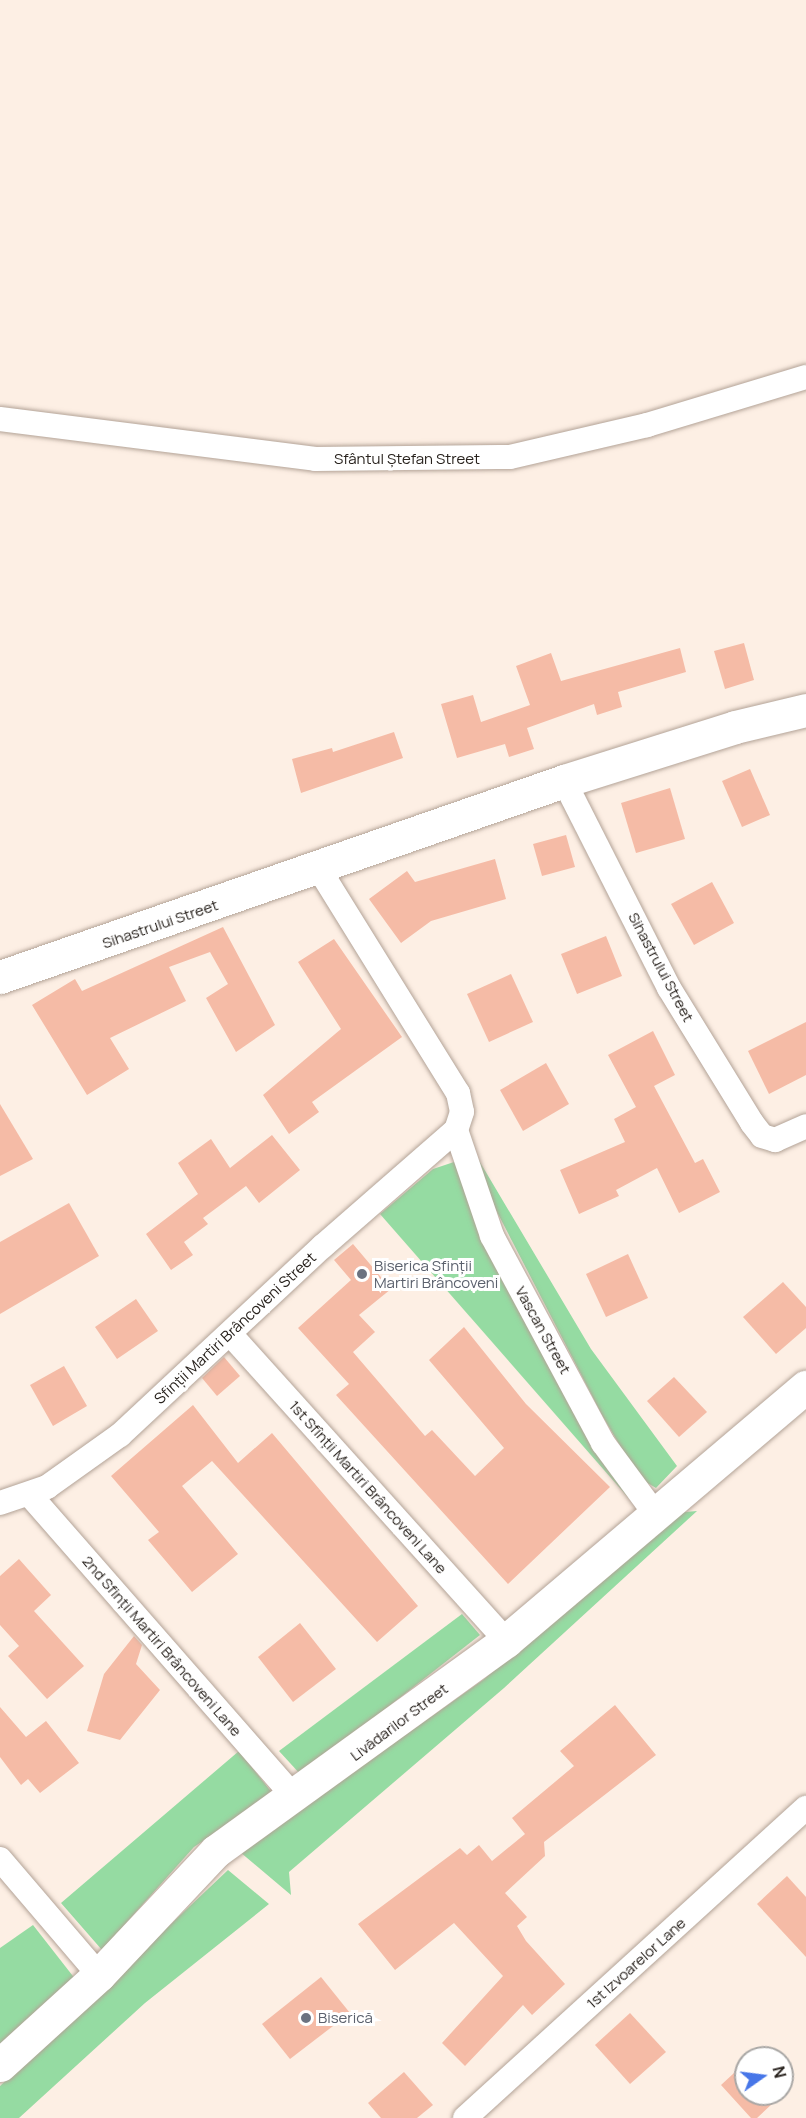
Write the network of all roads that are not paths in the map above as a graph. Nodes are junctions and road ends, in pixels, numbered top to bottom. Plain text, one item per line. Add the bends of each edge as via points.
1 (806, 377) edge
2 (0, 418) edge
3 (806, 710) edge
4 (564, 781) junction
5 (319, 869) junction
6 (0, 977) edge
7 (806, 1126) edge
8 (456, 1130) junction
9 (230, 1334) junction
10 (806, 1387) edge
11 (29, 1494) junction
12 (0, 1503) edge
13 (656, 1515) junction
14 (506, 1641) junction
15 (295, 1798) junction
16 (806, 1808) edge
17 (0, 1860) edge
18 (99, 1975) junction
19 (0, 2064) edge
20 (465, 2118) edge

1 - 2 street, Sfântul Ștefan Street via 647,425 510,457 315,459
3 - 4 street, Sihastrului Street via 735,727
4 - 5 street, Sihastrului Street
4 - 7 street, Sihastrului Street via 669,988 752,1123 762,1136 775,1140
5 - 6 street, Sihastrului Street
5 - 8 street via 458,1093 462,1112
8 - 9 street, Sfinții Martiri Brâncoveni Street
8 - 13 street, Vascan Street via 492,1236 603,1443
9 - 11 street, Sfinții Martiri Brâncoveni Street via 120,1435
9 - 14 street, 1st Sfînții Martiri Brâncoveni Lane
10 - 13 street, Livădarilor Street
11 - 12 street, Sfinții Martiri Brâncoveni Street
11 - 15 street, 2nd Sfinții Martiri Brâncoveni Lane
13 - 14 street, Livădarilor Street
14 - 15 street, Livădarilor Street
15 - 18 street, Livădarilor Street via 216,1851
16 - 20 street, 1st Izvoarelor Lane
17 - 18 street
18 - 19 street, Livădarilor Street

